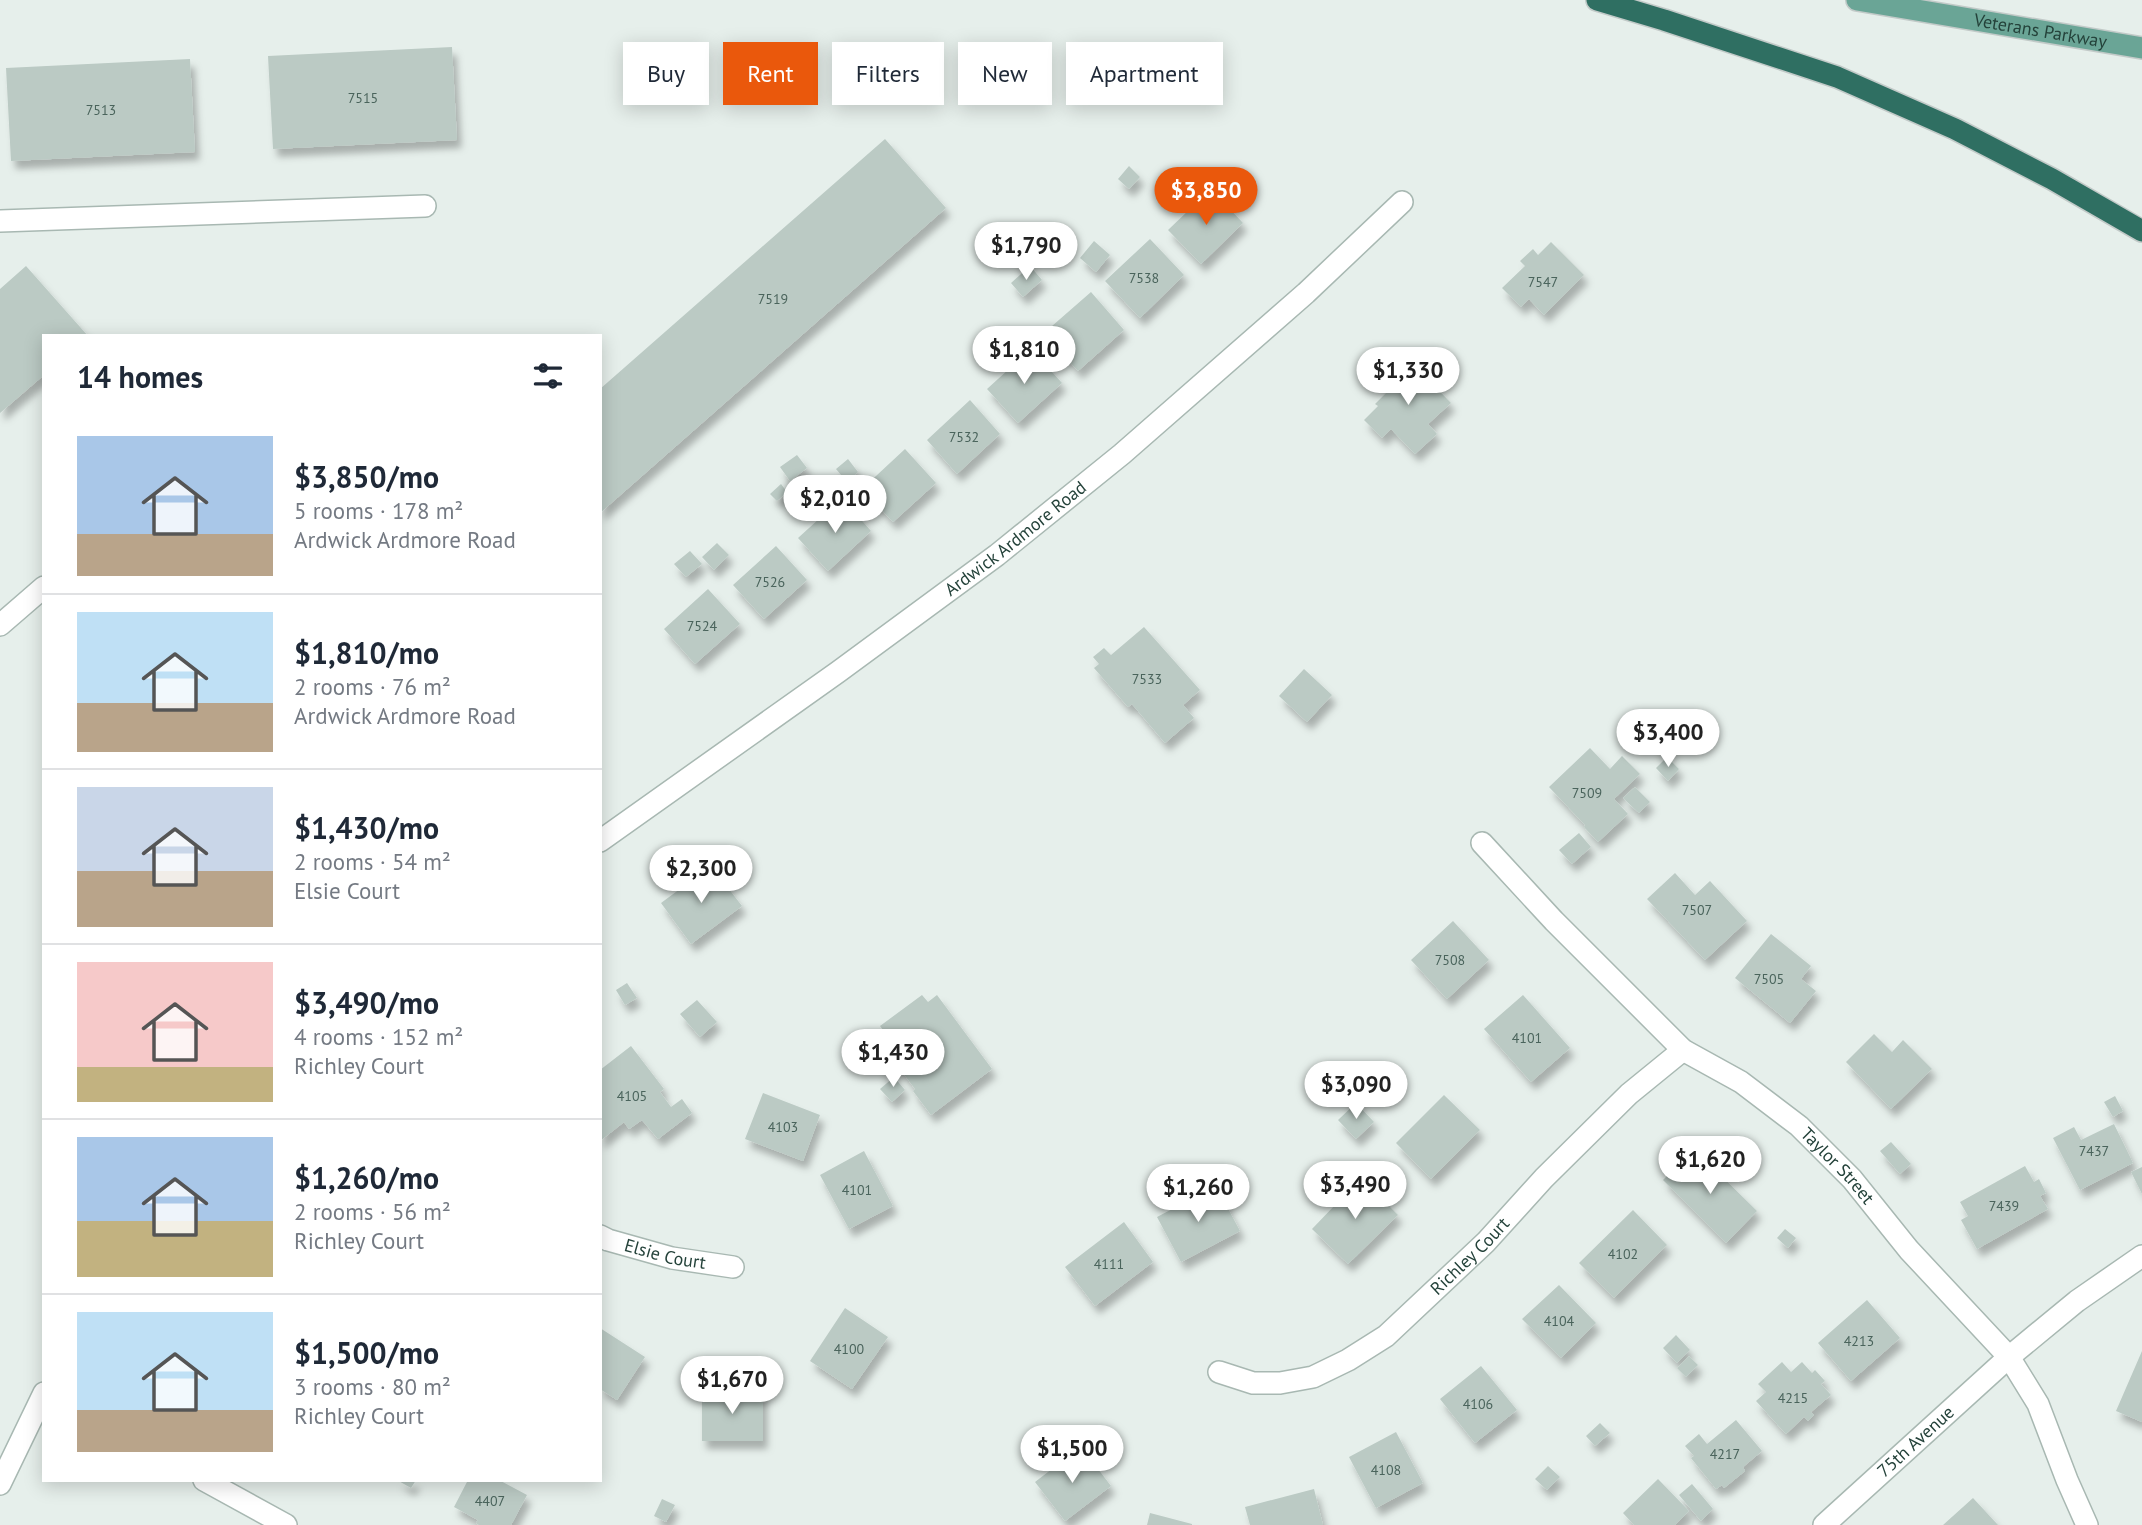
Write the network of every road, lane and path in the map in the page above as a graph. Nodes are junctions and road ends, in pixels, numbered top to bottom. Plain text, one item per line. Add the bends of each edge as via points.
1 (1597, 0) edge
2 (1857, 0) edge
3 (2142, 48) edge
4 (1402, 202) dead end
5 (425, 206) dead end
6 (0, 221) edge
7 (2142, 231) edge
8 (42, 589) edge
9 (0, 625) edge
10 (602, 840) edge
11 (1482, 843) dead end
12 (1683, 1050) junction
13 (602, 1237) edge
14 (2142, 1256) edge
15 (733, 1267) dead end
16 (2008, 1357) junction
17 (1219, 1373) dead end
18 (42, 1399) edge
19 (208, 1482) edge
20 (0, 1483) edge
21 (286, 1525) edge
22 (1824, 1525) edge
23 (2087, 1525) edge

1 - 7 highway via 1837,77 1955,129
2 - 3 main road, Veterans Parkway
4 - 10 street, Ardwick Ardmore Road via 1122,454 997,555
5 - 6 street
8 - 9 street
11 - 12 street, Taylor Street
12 - 16 street, Taylor Street via 1741,1082 1799,1126 1852,1179 1909,1250
12 - 17 street, Richley Court via 1629,1094 1486,1242 1385,1336 1313,1377 1253,1383
13 - 15 street, Elsie Court via 672,1258
14 - 16 street, 75th Avenue
16 - 22 street, 75th Avenue
16 - 23 street, Taylor Street via 2038,1404
18 - 20 street
19 - 21 street

